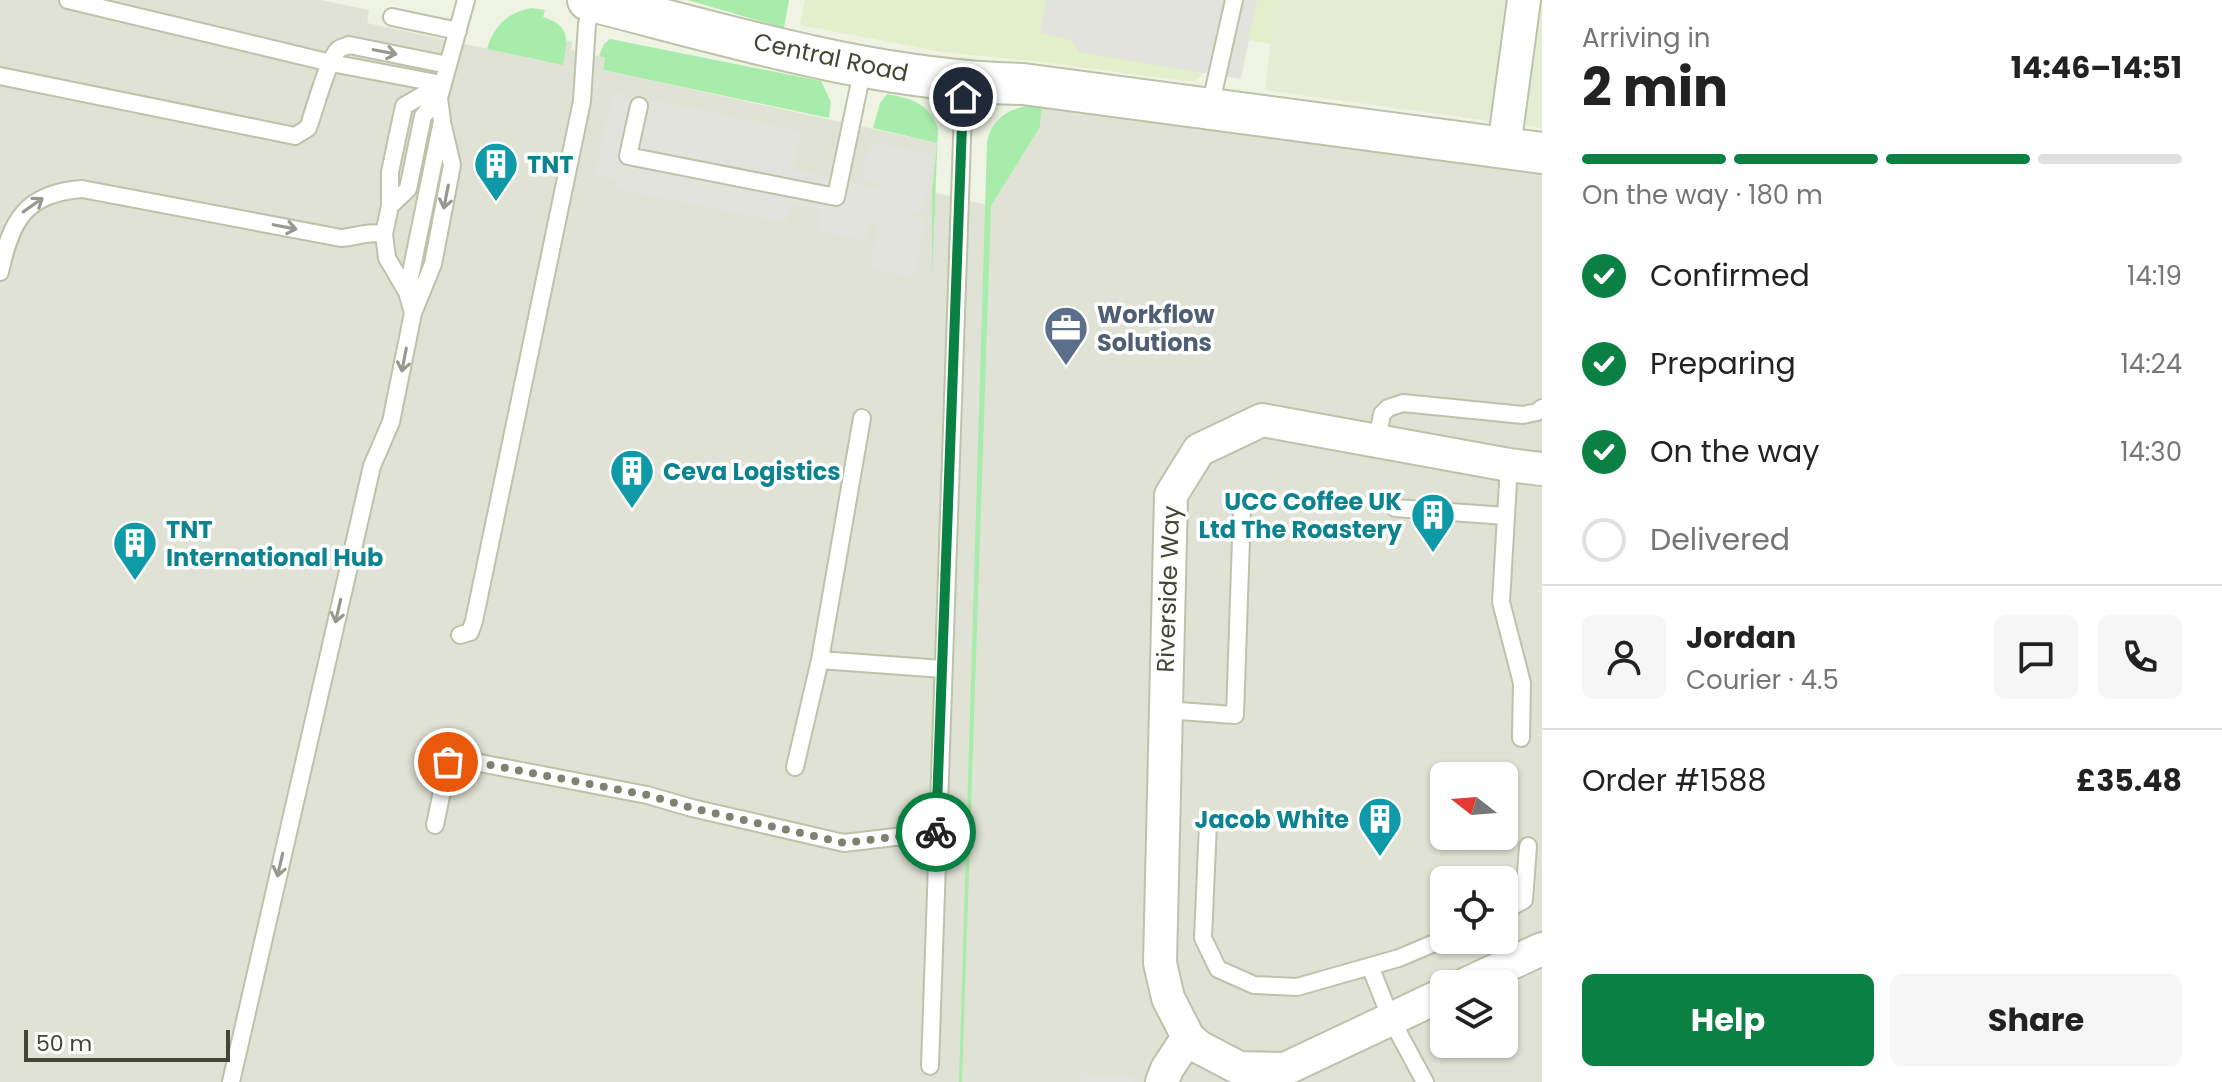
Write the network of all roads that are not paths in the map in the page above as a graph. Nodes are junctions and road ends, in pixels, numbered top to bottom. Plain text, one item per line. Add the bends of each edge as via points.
1 (68, 0) edge
2 (466, 0) edge
3 (1234, 0) edge
4 (1524, 0) edge
5 (591, 1) edge
6 (392, 17) dead end
7 (458, 31) junction
8 (331, 63) junction
9 (448, 65) junction
10 (863, 65) junction
11 (0, 76) edge
12 (964, 82) junction
13 (440, 91) junction
14 (639, 106) dead end
15 (1210, 109) junction
16 (442, 121) junction
17 (1523, 150) edge
18 (384, 234) junction
19 (0, 272) edge
20 (407, 292) junction
21 (413, 313) junction
22 (1542, 408) edge
23 (862, 418) dead end
24 (1377, 441) junction
25 (1509, 465) junction
26 (1542, 469) edge
27 (1395, 508) dead end
28 (1242, 510) dead end
29 (1506, 516) junction
30 (460, 635) dead end
31 (820, 660) junction
32 (943, 669) junction
33 (1165, 710) junction
34 (1521, 738) dead end
35 (795, 767) dead end
36 (1208, 823) dead end
37 (435, 825) dead end
38 (937, 832) junction
39 (1528, 846) dead end
40 (1518, 903) edge
41 (1430, 945) edge
42 (1542, 949) edge
43 (1370, 966) junction
44 (1496, 970) edge
45 (1430, 1001) edge
46 (1391, 1019) junction
47 (1188, 1037) junction
48 (930, 1066) dead end
49 (231, 1082) edge
50 (1162, 1082) edge
51 (1425, 1082) edge

1 - 8 lane
2 - 7 lane
3 - 15 lane
4 - 17 street
5 - 10 street, Central Road
5 - 30 lane via 582,101 490,547 474,621 470,632
6 - 7 lane
7 - 9 lane
8 -> 9 lane via 336,51 349,45
8 - 11 lane via 308,128 295,136
8 - 13 lane
9 - 13 lane
10 - 12 street, Central Road
10 - 14 lane via 836,197 628,156
12 - 15 street, Central Road via 1025,74 1091,94
12 - 32 lane
13 - 16 lane
13 - 18 lane via 404,106
15 - 17 street, Central Road
16 - 20 lane
16 -> 21 lane via 452,165 433,264
19 -> 18 lane via 12,227 25,208 63,190 82,189 341,238
18 - 20 lane via 387,258
20 - 21 lane
21 -> 49 lane via 391,422 372,466
22 - 24 lane via 1523,415 1396,404 1382,414
23 - 31 lane
24 - 25 street, Riverside Way
24 - 33 street, Riverside Way via 1262,420 1199,450 1171,495
25 - 26 street, Riverside Way
25 - 29 lane
27 - 29 lane
28 - 33 lane via 1235,715
29 - 34 lane via 1501,602 1522,683
31 - 32 lane
31 - 35 lane
32 - 38 lane
33 - 47 street, Riverside Way via 1160,963 1168,998
36 - 43 lane via 1203,938 1218,969 1273,988 1297,987
37 - 38 lane via 448,762 464,760 647,795 844,843
38 - 48 lane
39 - 40 lane via 1524,900
41 - 43 lane
42 - 44 street
43 - 46 lane
45 - 46 street, Riverside Way
46 - 47 street, Riverside Way via 1285,1069 1239,1068
46 - 51 lane
47 - 50 street

